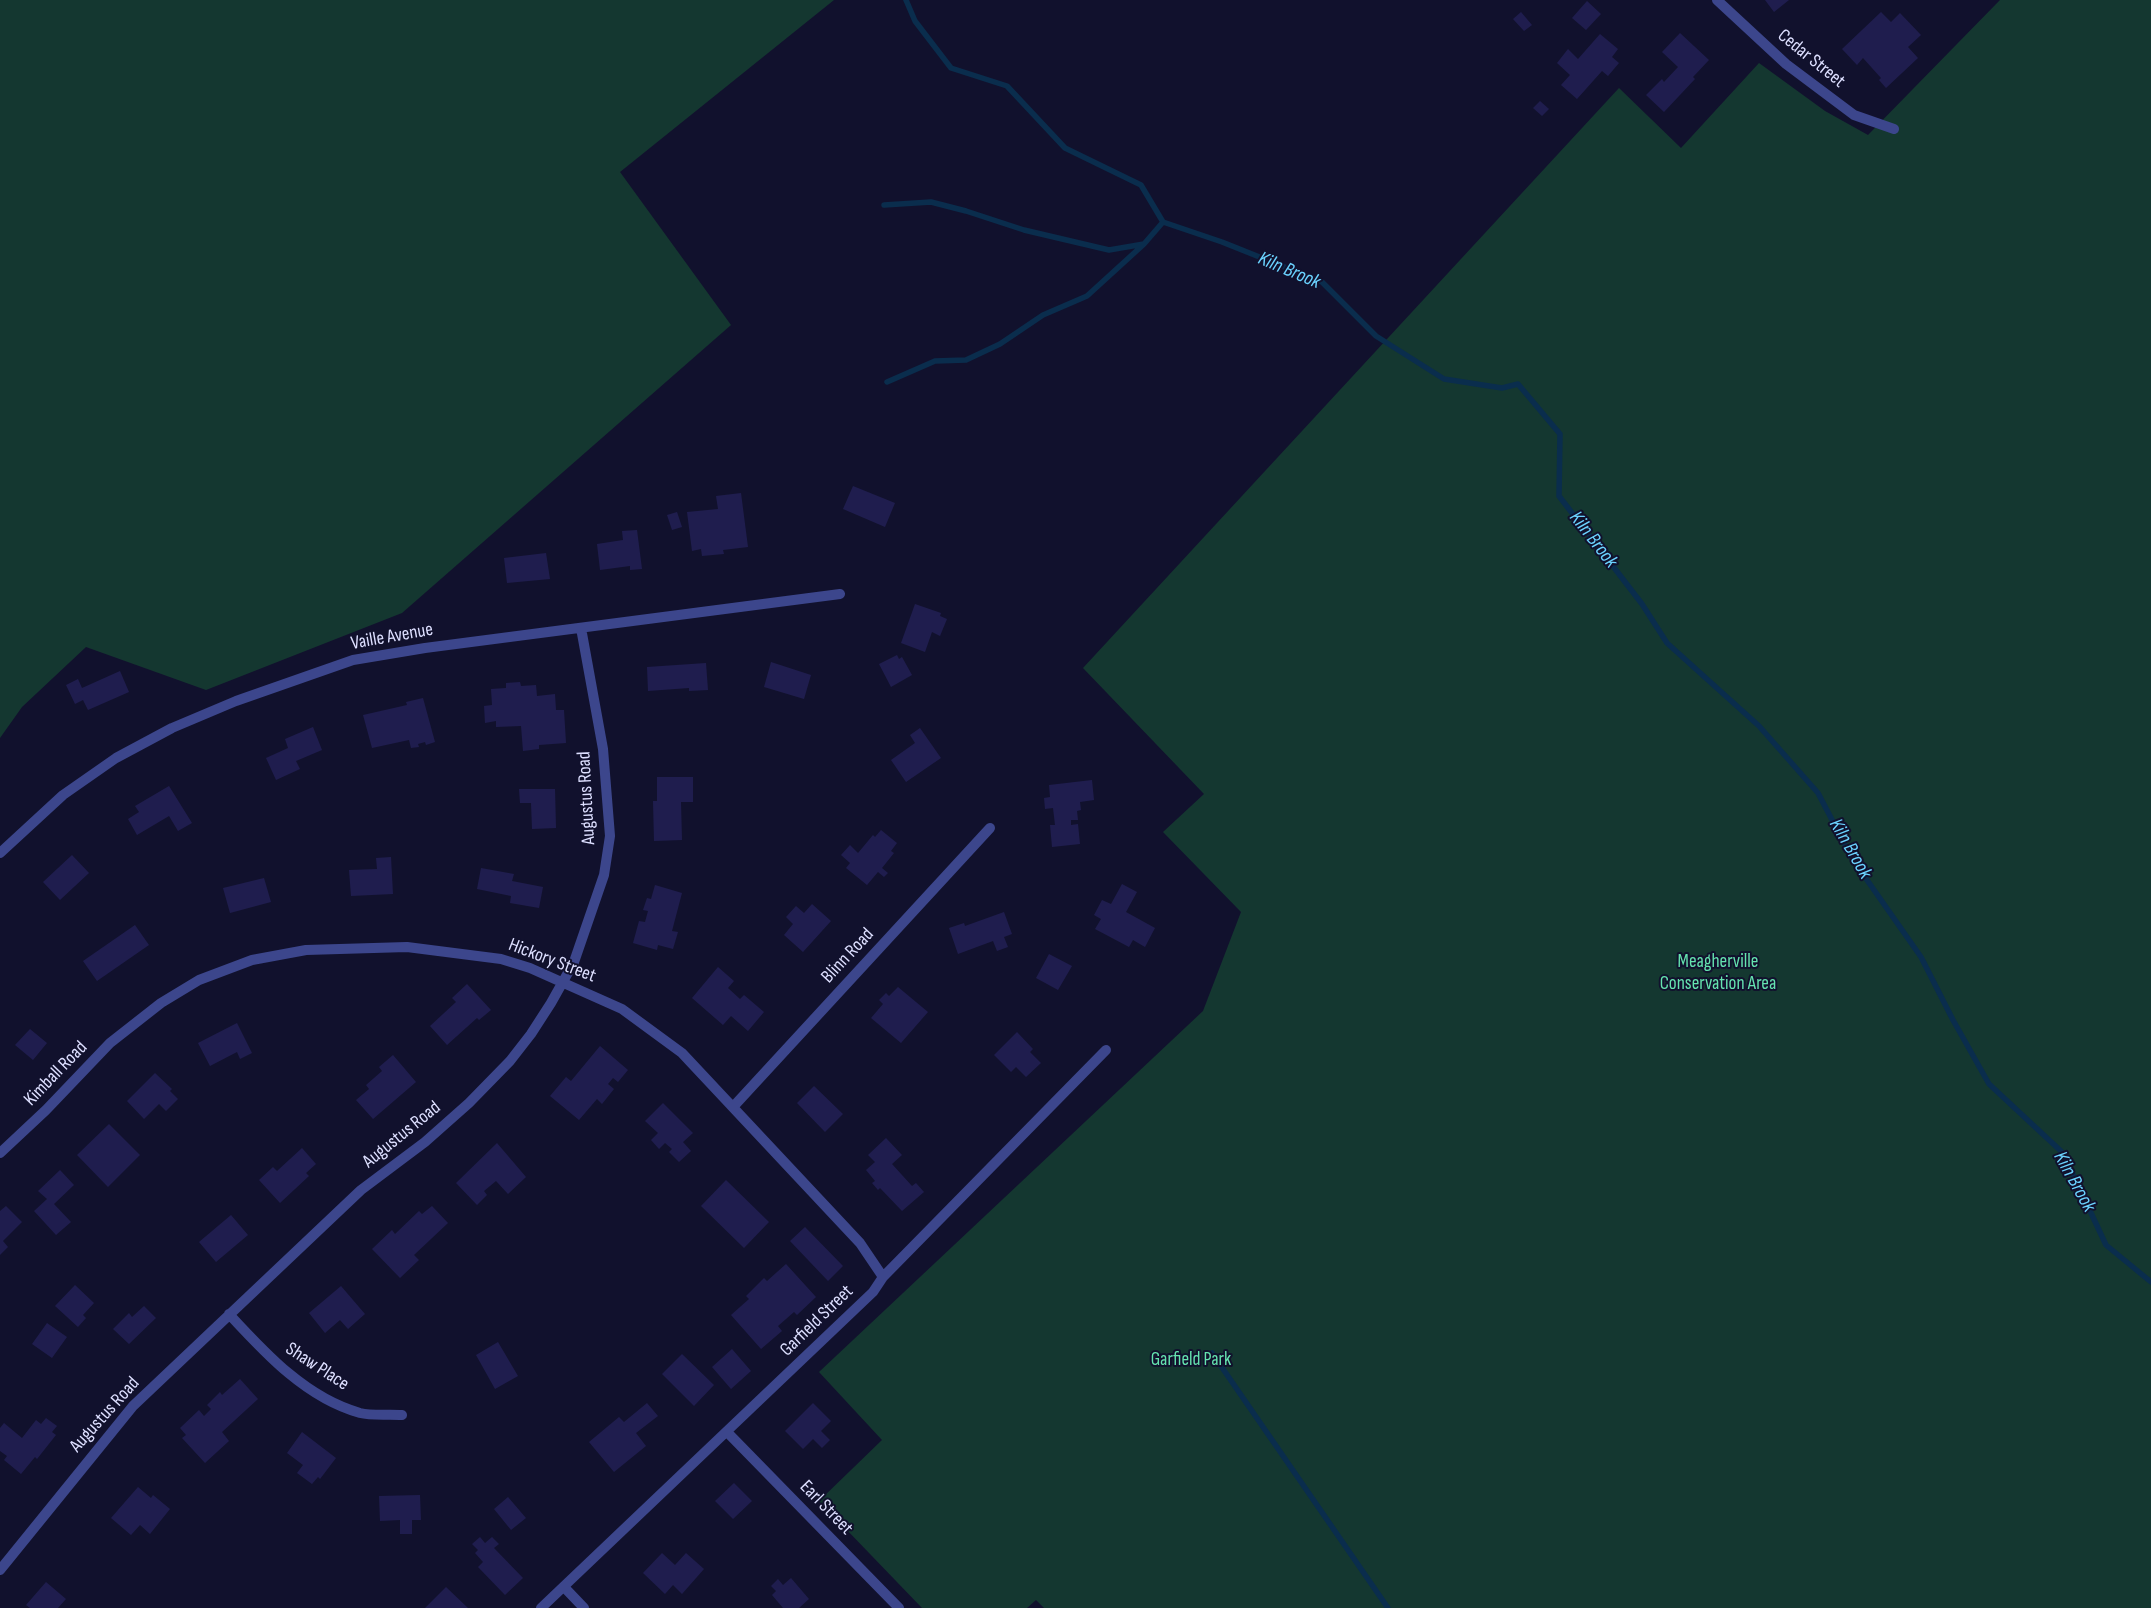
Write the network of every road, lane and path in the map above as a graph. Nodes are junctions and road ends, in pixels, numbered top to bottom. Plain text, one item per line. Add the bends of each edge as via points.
1 (1717, 0) edge
2 (1894, 129) dead end
3 (840, 594) dead end
4 (581, 628) junction
5 (990, 828) dead end
6 (0, 852) edge
7 (564, 982) junction
8 (115, 1039) joint
9 (1106, 1050) dead end
10 (733, 1108) junction
11 (0, 1153) edge
12 (883, 1277) junction
13 (228, 1314) junction
14 (402, 1415) dead end
15 (727, 1432) junction
16 (0, 1570) edge
17 (564, 1587) junction
18 (542, 1608) edge
19 (584, 1608) edge
20 (900, 1608) edge

1 - 2 street, Cedar Street via 1786,64 1854,115
3 - 4 street, Vaille Avenue
4 - 6 street, Vaille Avenue via 353,660 236,701 172,728 116,758 63,795
4 - 7 street, Augustus Road via 603,749 610,836 604,875
5 - 10 street, Blinn Road
7 - 8 street, Hickory Street via 530,968 482,956 407,947 306,950 252,960 199,980 161,1003
7 - 10 street, Hickory Street via 622,1009 682,1053
7 - 13 street, Augustus Road via 510,1061 469,1103 425,1142 361,1190
8 - 11 street, Kimball Road
9 - 12 street, Garfield Street
10 - 12 street, Hickory Street via 860,1243
12 - 15 street, Garfield Street via 873,1292
13 - 14 street, Shaw Place via 276,1364 323,1397 360,1413
13 - 16 street, Augustus Road via 133,1406
15 - 17 street, Garfield Street
15 - 20 street, Earl Street
17 - 18 street, Garfield Street
17 - 19 street

